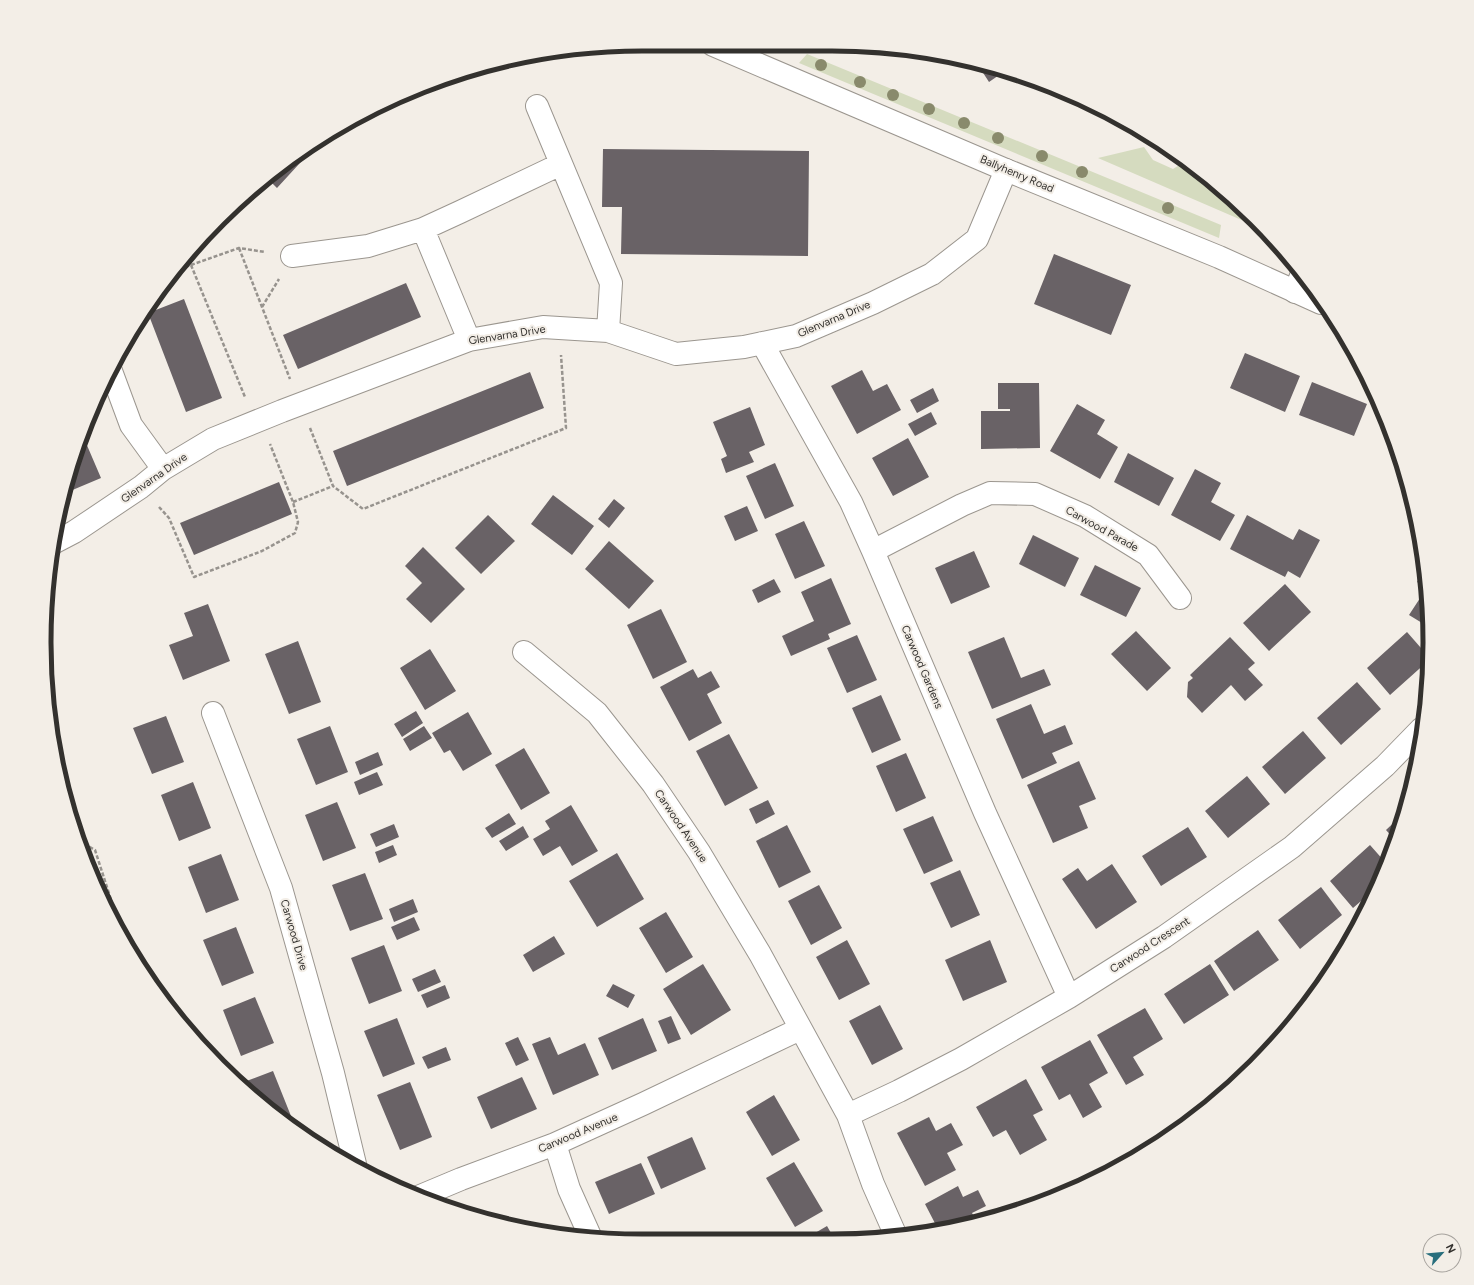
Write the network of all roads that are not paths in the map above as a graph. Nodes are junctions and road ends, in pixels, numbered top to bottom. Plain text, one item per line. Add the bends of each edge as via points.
1 (727, 51) edge
2 (537, 106) dead end
3 (561, 164) junction
4 (1006, 170) junction
5 (423, 229) junction
6 (292, 256) road end
7 (1298, 284) edge
8 (1308, 292) edge
9 (608, 331) junction
10 (469, 340) junction
11 (762, 343) junction
12 (113, 379) edge
13 (163, 469) junction
14 (60, 539) edge
15 (873, 551) junction
16 (1180, 598) dead end
17 (524, 652) dead end
18 (213, 713) dead end
19 (1416, 734) edge
20 (1069, 997) junction
21 (800, 1029) junction
22 (848, 1115) junction
23 (555, 1144) junction
24 (354, 1159) edge
25 (427, 1193) edge
26 (588, 1231) edge
27 (894, 1231) edge

1 - 4 street, Ballyhenry Road
2 - 3 street
3 - 5 street
3 - 9 street via 611,283
4 - 7 street, Ballyhenry Road via 1219,257
4 - 11 street, Glenvarna Drive via 977,239 932,274 796,336
5 - 6 street via 368,246
5 - 10 street
7 - 8 street, Ballyhenry Road
9 - 10 street, Glenvarna Drive via 543,327
9 - 11 street, Glenvarna Drive via 676,354
10 - 13 street, Glenvarna Drive via 213,439
11 - 15 street, Carwood Gardens via 850,502
12 - 13 street via 131,424
13 - 14 street, Glenvarna Drive via 141,488
15 - 16 street, Carwood Parade via 990,492 1035,494 1085,516 1148,555
15 - 20 street, Carwood Gardens via 981,805
17 - 21 street, Carwood Avenue via 597,713 653,784 699,852 760,954
18 - 24 street, Carwood Drive via 281,888 333,1073
19 - 20 street, Carwood Crescent via 1385,766 1292,846 1164,937
20 - 22 street, Carwood Crescent via 962,1059
21 - 22 street, Carwood Avenue
21 - 23 street, Carwood Avenue
22 - 27 street, Carwood Avenue via 873,1184
23 - 25 street, Carwood Avenue
23 - 26 street via 569,1189

